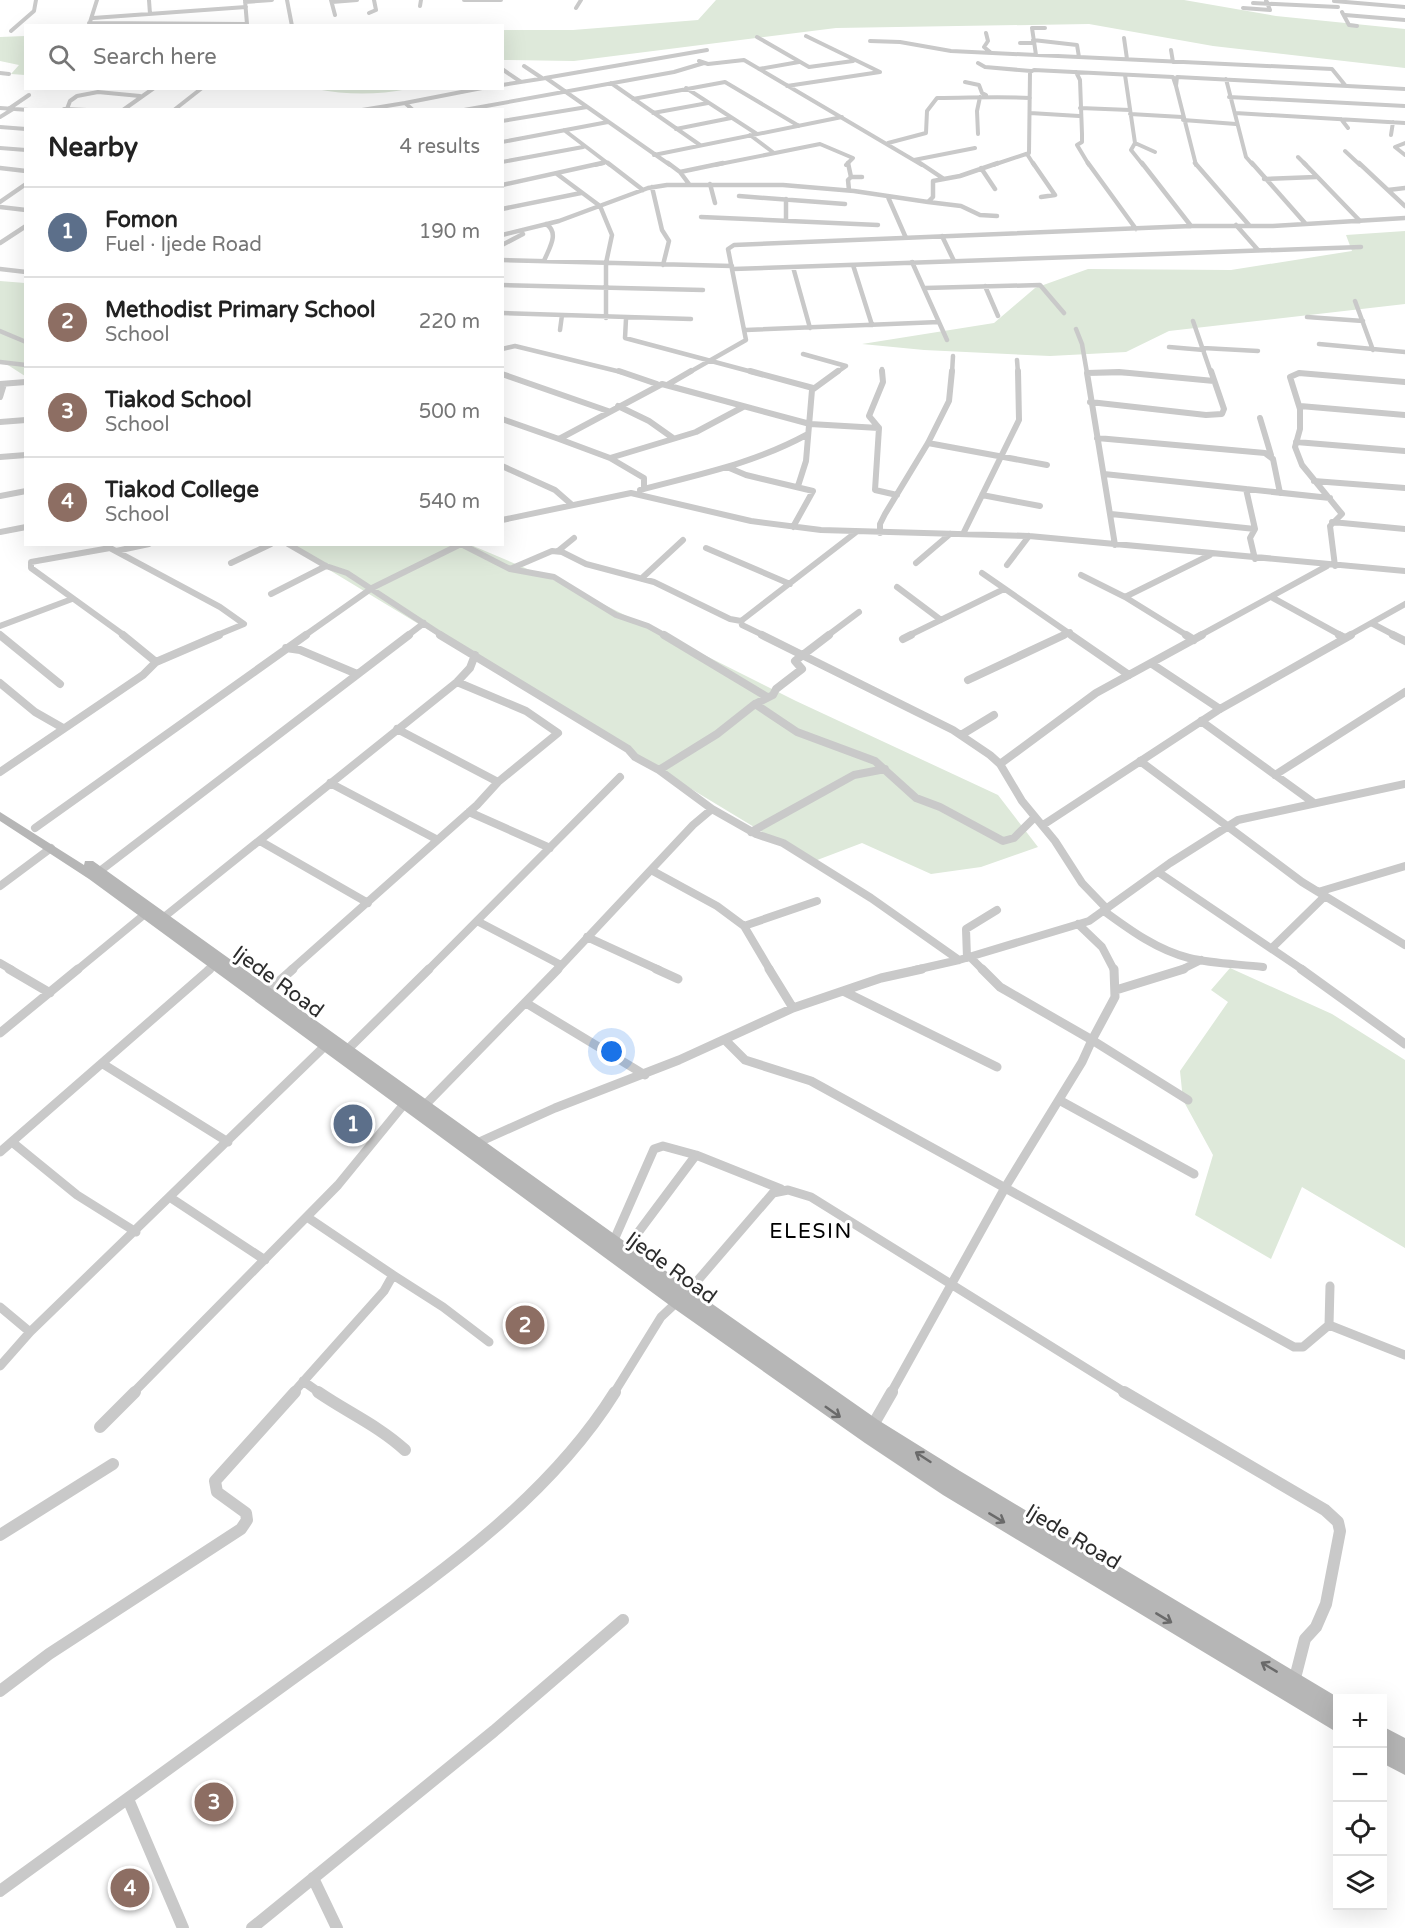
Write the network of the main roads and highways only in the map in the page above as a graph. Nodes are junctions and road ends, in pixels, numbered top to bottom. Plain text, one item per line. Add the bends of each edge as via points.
1 (0, 807) edge
2 (0, 816) edge
3 (96, 873) junction
4 (682, 1298) junction
5 (951, 1483) junction
6 (1333, 1705) edge
7 (1333, 1721) edge
8 (1387, 1737) edge
9 (1405, 1748) edge
10 (1387, 1755) edge
11 (1405, 1766) edge

1 - 3 main road, Ijede Road
2 - 3 main road, Ijede Road
3 - 4 main road, Ijede Road via 146,914 405,1103
3 - 4 main road, Ijede Road via 164,917 619,1245
5 -> 4 main road, Ijede Road via 873,1425
4 -> 5 main road, Ijede Road via 871,1438
6 -> 5 main road, Ijede Road
5 -> 7 main road, Ijede Road
8 - 9 main road
10 - 11 main road

